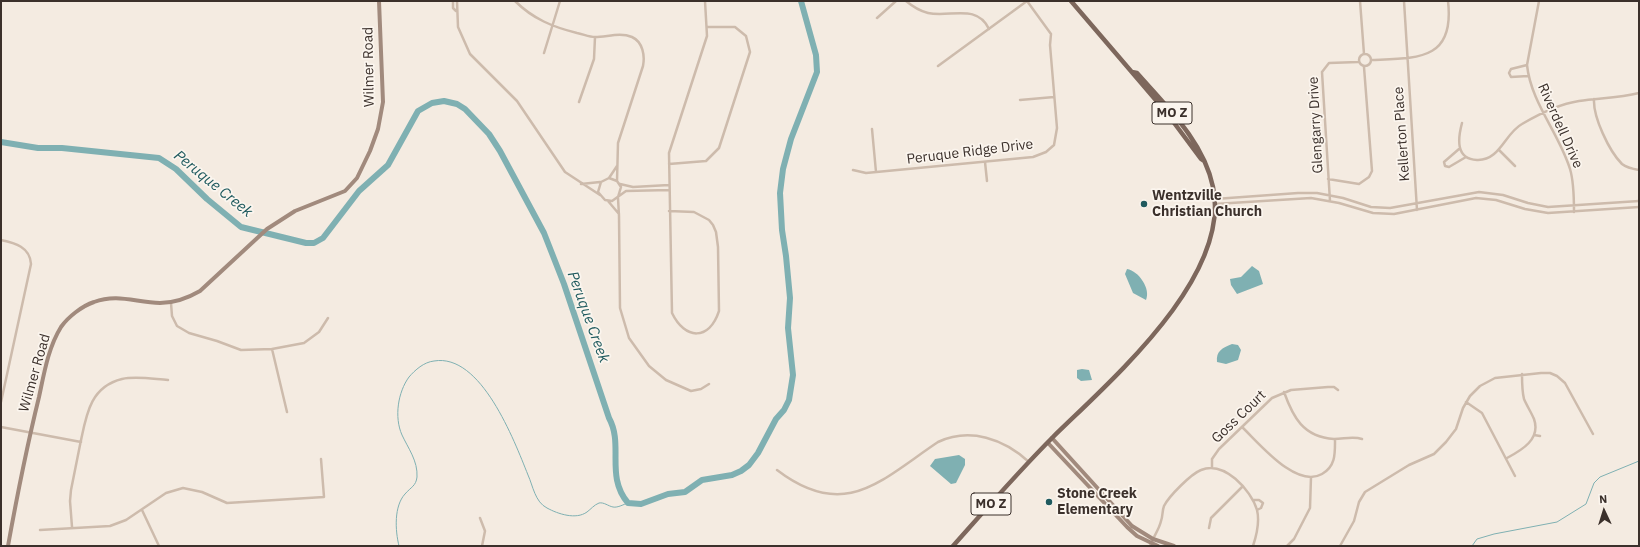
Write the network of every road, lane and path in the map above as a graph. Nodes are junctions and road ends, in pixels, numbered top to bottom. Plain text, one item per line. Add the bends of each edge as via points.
1 (379, 1) edge
2 (453, 1) edge
3 (457, 1) edge
4 (515, 1) edge
5 (560, 1) edge
6 (705, 1) edge
7 (896, 1) edge
8 (906, 1) edge
9 (1027, 1) edge
10 (1071, 1) edge
11 (1360, 1) edge
12 (1404, 1) edge
13 (1448, 1) edge
14 (1539, 1) edge
15 (456, 11) junction
16 (877, 18) dead end
17 (552, 26) junction
18 (708, 27) junction
19 (989, 29) junction
20 (595, 37) junction
21 (544, 53) dead end
22 (1364, 54) junction
23 (1407, 58) junction
24 (1371, 60) junction
25 (1358, 62) junction
26 (1526, 65) junction
27 (938, 66) dead end
28 (1364, 67) junction
29 (1528, 76) junction
30 (1639, 93) edge
31 (1054, 97) junction
32 (1594, 99) junction
33 (1020, 100) dead end
34 (579, 102) dead end
35 (1543, 113) junction
36 (1462, 123) dead end
37 (872, 129) dead end
38 (1459, 149) junction
39 (1499, 150) junction
40 (1466, 157) junction
41 (985, 162) junction
42 (669, 164) junction
43 (618, 166) junction
44 (1515, 166) dead end
45 (853, 170) dead end
46 (1639, 170) edge
47 (876, 172) junction
48 (609, 178) junction
49 (1328, 179) junction
50 (617, 181) junction
51 (987, 181) dead end
52 (601, 182) junction
53 (580, 184) junction
54 (620, 184) junction
55 (669, 185) junction
56 (669, 190) junction
57 (1328, 194) junction
58 (600, 196) junction
59 (618, 197) junction
60 (608, 201) junction
61 (1330, 201) junction
62 (1639, 201) edge
63 (1215, 202) junction
64 (1418, 203) junction
65 (1574, 205) junction
66 (1639, 207) edge
67 (1417, 210) junction
68 (670, 211) junction
69 (1574, 212) junction
70 (620, 216) junction
71 (1, 240) edge
72 (171, 302) junction
73 (328, 318) dead end
74 (272, 349) junction
75 (1522, 374) junction
76 (168, 380) dead end
77 (709, 384) dead end
78 (1338, 390) dead end
79 (1284, 392) junction
80 (1, 402) edge
81 (1466, 402) junction
82 (287, 412) dead end
83 (1, 427) edge
84 (1242, 427) junction
85 (30, 433) junction
86 (1593, 434) dead end
87 (1534, 435) junction
88 (1540, 436) dead end
89 (1052, 438) junction
90 (1335, 439) junction
91 (1362, 439) dead end
92 (81, 442) junction
93 (1048, 443) junction
94 (1507, 458) junction
95 (321, 459) dead end
96 (1029, 463) junction
97 (1212, 468) junction
98 (777, 470) dead end
99 (1516, 476) dead end
100 (1311, 477) junction
101 (1242, 487) junction
102 (1253, 500) junction
103 (142, 510) junction
104 (1257, 510) junction
105 (480, 518) dead end
106 (72, 527) junction
107 (1209, 528) dead end
108 (40, 530) dead end
109 (1153, 539) junction
110 (1151, 545) edge
111 (1254, 545) edge
112 (8, 546) edge
113 (159, 546) edge
114 (482, 546) edge
115 (953, 546) edge
116 (1158, 546) edge
117 (1174, 546) edge
118 (1258, 546) edge
119 (1287, 546) edge
120 (1340, 546) edge

1 - 72 street, Wilmer Road via 383,102 378,129 364,165 348,190 295,211 268,229 200,291
2 - 15 street via 453,8
3 - 15 street
4 - 17 street via 528,14
5 - 17 street
6 - 18 street
7 - 16 street
8 - 19 street via 927,13 951,15 968,12 978,16
9 - 19 street
9 - 31 street, Peruque Ridge Drive via 1051,34
10 - 63 main road, MO Z via 1166,112 1204,161 1214,188
11 - 22 street
12 - 23 street, Kellerton Place
13 - 23 street via 1449,23 1443,41 1430,52
14 - 26 street, Riverdell Drive
15 - 53 street via 458,28 470,54 509,91 565,172
17 - 20 street
17 - 21 street
18 - 42 street via 705,44 670,145
18 - 42 street via 728,26 741,31 748,39 749,57 719,148 706,161
19 - 27 street
20 - 34 street via 593,63
20 - 43 street via 617,35 634,38 643,50 644,58 618,142
22 - 24 street
22 - 25 street via 1360,55
23 - 24 street
23 - 64 street, Kellerton Place
24 - 28 street via 1368,66
25 - 28 street
25 - 49 street, Glengarry Drive via 1329,63 1322,72
26 - 29 street, Riverdell Drive
26 - 29 street via 1511,69 1510,73 1511,77
28 - 49 street via 1372,171 1369,177 1359,184
29 - 35 street, Riverdell Drive
30 - 32 street
31 - 33 street
31 - 41 street, Peruque Ridge Drive via 1057,128 1054,145 1034,157
32 - 35 street via 1559,106
32 - 46 street via 1597,119 1614,152 1622,163
35 - 39 street via 1514,129
35 - 65 street, Riverdell Drive via 1571,170
36 - 38 street via 1458,138
37 - 47 street
38 - 40 street
38 - 40 street via 1445,159 1445,166
39 - 40 street via 1485,159 1473,160
39 - 44 street
41 - 47 street, Peruque Ridge Drive
41 - 51 street
42 - 55 street
43 - 48 street
43 - 50 street
45 - 47 street, Peruque Ridge Drive
48 - 50 street
48 - 52 street
49 - 57 street, Glengarry Drive
50 - 54 street
52 - 53 street
52 - 58 street via 598,188
53 - 58 street
54 - 55 street via 633,187
54 - 59 street via 621,191
55 - 56 street
56 - 59 street via 633,190 626,191
56 - 68 street
57 - 61 street, Glengarry Drive
57 - 63 street via 1298,193
57 - 64 street via 1376,208
58 - 60 street
59 - 60 street
59 - 70 street
60 - 70 street
61 - 63 street via 1305,198
61 - 67 street via 1373,213 1397,214
62 - 65 street
63 - 89 main road, MO Z via 1210,242 1191,286 1162,324 1108,385
64 - 65 street via 1479,192 1503,195 1542,206
64 - 67 street, Kellerton Place
65 - 69 street, Riverdell Drive
66 - 69 street
67 - 69 street via 1483,198 1539,212
68 - 68 street via 694,212 701,215 709,220 716,232 720,311 711,327 699,333 678,326 672,313
70 - 77 street via 620,303 622,319 629,338 641,358 666,380 690,391
71 - 80 street via 23,248 30,256 31,264
72 - 74 street via 174,321 188,333 239,350
72 - 85 street, Wilmer Road via 106,298 93,302 70,317 52,345
73 - 74 street via 319,332 304,343
74 - 82 street
75 - 81 street via 1495,378 1480,386
75 - 86 street via 1550,373 1565,383
75 - 87 street via 1524,398 1535,421
76 - 92 street via 130,378 106,386 90,405
78 - 79 street, Goss Court via 1328,387
79 - 84 street, Goss Court via 1272,398
79 - 90 street via 1293,415 1303,426 1320,436
81 - 94 street via 1482,413
81 - 120 street via 1456,428 1434,454 1409,465 1366,492
83 - 85 street
84 - 97 street, Goss Court via 1214,455
84 - 100 street via 1285,467
85 - 92 street
85 - 112 street, Wilmer Road
87 - 88 street
87 - 94 street via 1525,447
89 - 93 main road, MO Z
89 - 109 street via 1132,526
90 - 91 street
90 - 100 street via 1332,466 1324,473
92 - 106 street via 70,501
93 - 96 main road, MO Z
93 - 110 street via 1127,527
94 - 99 street
95 - 103 street via 324,497 227,503 202,492 183,488 166,493
96 - 98 street via 1005,444 970,435 938,442 890,477 856,493 838,494 821,491 798,484
96 - 115 main road, MO Z
97 - 101 street via 1224,470
97 - 109 street via 1196,473 1170,497
100 - 119 street via 1310,508 1294,539
101 - 102 street
101 - 107 street via 1211,518
102 - 104 street
102 - 104 street via 1263,503
103 - 106 street via 110,526
103 - 113 street
104 - 111 street via 1258,530
105 - 114 street via 485,531
106 - 108 street
109 - 110 street
109 - 117 street
110 - 116 street
111 - 118 street

